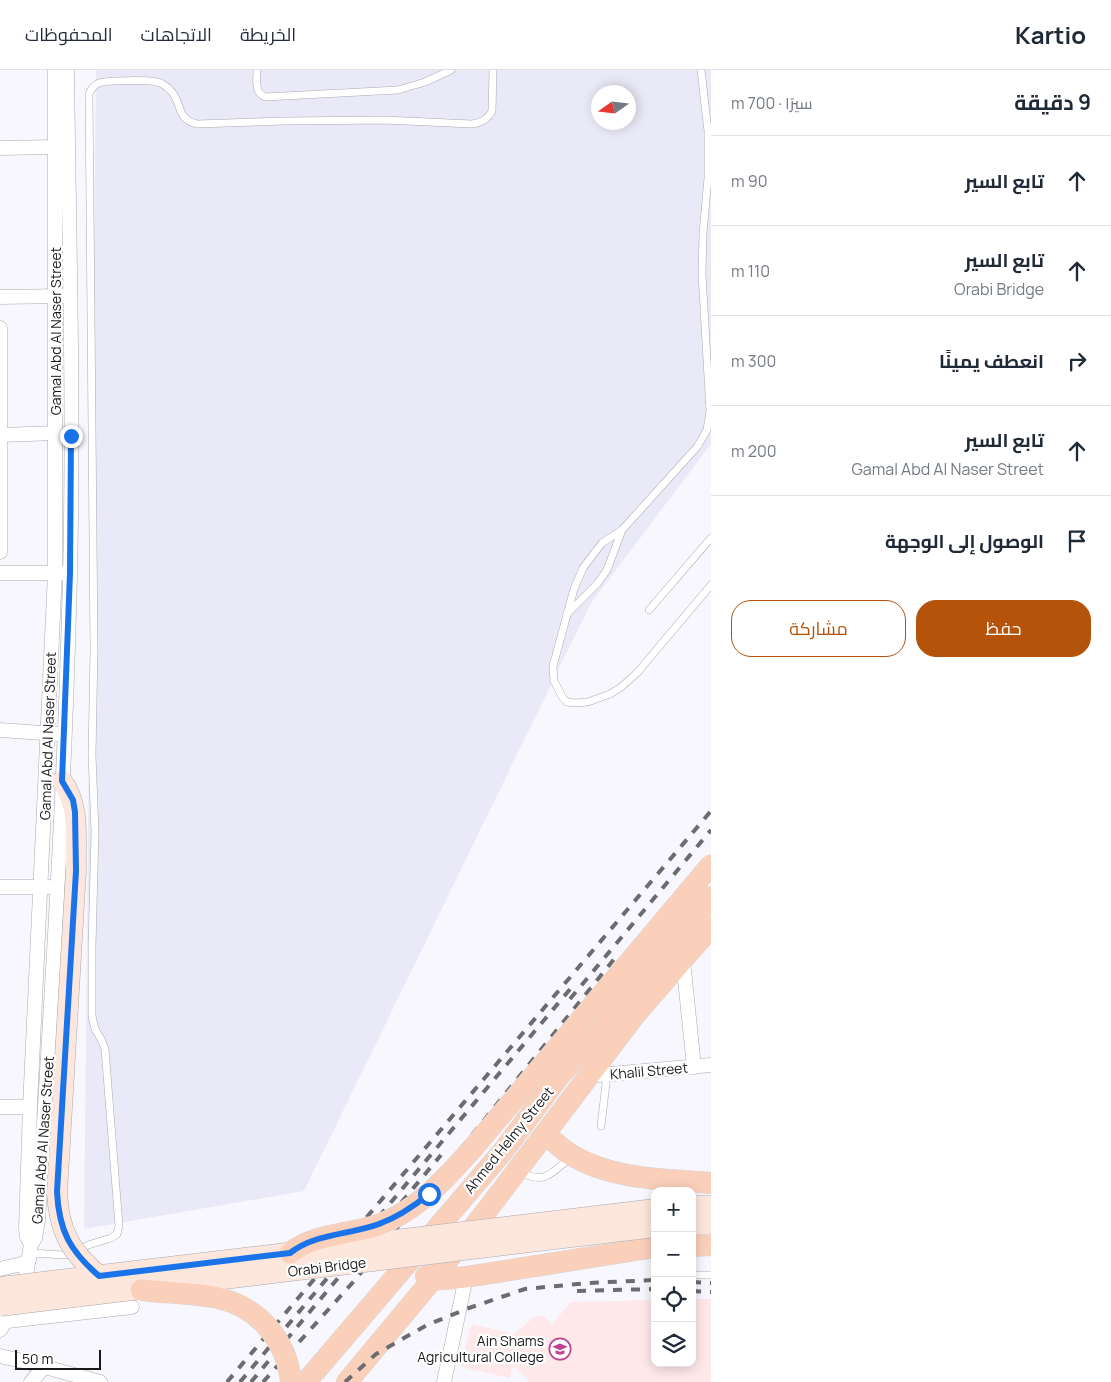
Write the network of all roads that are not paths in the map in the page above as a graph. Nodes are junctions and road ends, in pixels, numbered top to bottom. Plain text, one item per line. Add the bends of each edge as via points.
1 (54, 70) edge
2 (67, 70) edge
3 (257, 70) edge
4 (451, 70) edge
5 (493, 70) edge
6 (701, 70) edge
7 (0, 148) edge
8 (55, 148) junction
9 (62, 296) junction
10 (0, 297) edge
11 (0, 328) edge
12 (56, 433) junction
13 (0, 434) edge
14 (622, 530) junction
15 (711, 538) edge
16 (0, 552) edge
17 (0, 573) edge
18 (56, 573) junction
19 (70, 573) junction
20 (711, 585) edge
21 (649, 610) dead end
22 (567, 614) junction
23 (0, 730) edge
24 (49, 733) junction
25 (64, 734) junction
26 (62, 781) junction
27 (711, 865) edge
28 (0, 886) edge
29 (42, 887) junction
30 (58, 887) junction
31 (711, 897) edge
32 (711, 927) edge
33 (683, 960) junction
34 (711, 1065) edge
35 (694, 1067) junction
36 (598, 1076) junction
37 (0, 1107) edge
38 (30, 1107) junction
39 (601, 1126) dead end
40 (546, 1134) junction
41 (573, 1156) junction
42 (517, 1171) junction
43 (711, 1182) edge
44 (696, 1206) edge
45 (711, 1206) edge
46 (651, 1209) edge
47 (711, 1224) edge
48 (696, 1225) edge
49 (651, 1228) edge
50 (711, 1245) edge
51 (696, 1246) edge
52 (651, 1248) edge
53 (30, 1252) junction
54 (290, 1253) junction
55 (406, 1265) junction
56 (0, 1269) edge
57 (711, 1274) edge
58 (696, 1275) edge
59 (99, 1276) junction
60 (466, 1277) junction
61 (432, 1280) junction
62 (0, 1287) edge
63 (136, 1299) junction
64 (2, 1319) edge
65 (0, 1356) edge
66 (45, 1366) junction
67 (95, 1381) edge
68 (31, 1382) edge
69 (291, 1382) edge
70 (306, 1382) edge
71 (347, 1382) edge
72 (444, 1382) edge

1 - 8 street, Gamal Abd Al Naser Street
2 - 9 street, Gamal Abd Al Naser Street
3 - 4 lane via 258,92 266,97 398,90
5 - 53 lane via 492,111 482,122 472,124 384,120 197,124 186,120 171,90 158,82 104,82 93,87 89,94 95,832 92,1016 94,1029 105,1049 119,1226 114,1236 74,1253
6 - 14 lane via 708,131 702,274 709,421 697,447
7 - 8 street
8 - 9 street, Gamal Abd Al Naser Street
9 - 10 street
9 - 12 street, Gamal Abd Al Naser Street
9 - 19 street, Gamal Abd Al Naser Street via 71,436
11 - 13 street
12 - 13 street
12 - 18 street, Gamal Abd Al Naser Street
13 - 16 street
14 - 22 lane via 607,570
14 - 22 lane via 602,543 587,562
15 - 21 lane
17 - 18 street
18 - 19 street
18 - 24 street, Gamal Abd Al Naser Street
19 - 25 street, Gamal Abd Al Naser Street
20 - 22 lane via 629,681 610,694 588,702 567,702 554,681 553,666
23 - 24 street
24 - 25 street
24 - 29 street, Gamal Abd Al Naser Street
25 - 26 street, Gamal Abd Al Naser Street
26 - 30 street, Gamal Abd Al Naser Street
26 - 59 main road, bridge via 71,795 75,812 76,871 58,1212 72,1248
27 - 54 main road, bridge via 443,1180 400,1216 358,1231 315,1239
28 - 29 street
29 - 30 street
29 - 38 street, Gamal Abd Al Naser Street
30 - 53 street, Gamal Abd Al Naser Street via 38,1221
31 - 55 main road, Ahmed Helmy Street
32 - 33 main road, Ahmed Helmy Street
33 - 35 street
33 - 36 main road, Ahmed Helmy Street via 634,1016
34 - 35 street, Khalil Street
35 - 36 street, Khalil Street
36 - 39 lane
36 - 40 main road, Ahmed Helmy Street
37 - 38 street
38 - 53 street, Gamal Abd Al Naser Street via 26,1228
40 - 41 main road
40 - 42 main road, Ahmed Helmy Street
41 - 42 lane via 543,1178 532,1178
41 - 43 main road via 626,1174
42 - 61 main road, Ahmed Helmy Street
44 - 45 main road
46 - 54 main road, Orabi Bridge, bridge
47 - 48 main road
49 - 63 main road, Orabi Bridge, bridge
50 - 51 main road
52 - 60 main road
53 - 56 street via 22,1264
53 - 64 street via 25,1282 17,1302
54 - 59 main road, Orabi Bridge, bridge
55 - 61 main road
55 - 70 main road, Ahmed Helmy Street
57 - 58 lane
59 - 62 main road, Orabi Bridge, bridge
60 - 61 main road
60 - 72 street
61 - 71 main road, Ahmed Helmy Street
63 - 64 main road, Orabi Bridge, bridge
63 - 69 main road, bridge via 217,1298 238,1304 271,1330 283,1348
65 - 66 street
66 - 67 street
66 - 68 street

